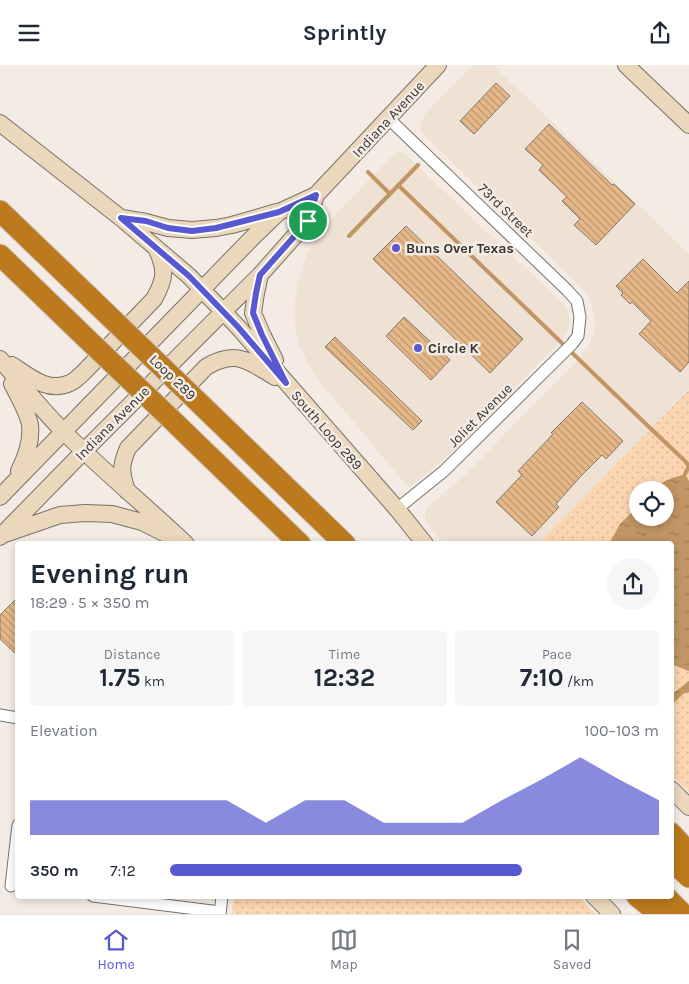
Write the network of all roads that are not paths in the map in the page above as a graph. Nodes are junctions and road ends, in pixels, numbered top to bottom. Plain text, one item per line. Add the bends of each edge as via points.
1 (438, 65) edge
2 (626, 65) edge
3 (388, 118) junction
4 (0, 123) edge
5 (689, 125) edge
6 (316, 195) junction
7 (0, 211) edge
8 (279, 212) junction
9 (121, 218) junction
10 (156, 248) junction
11 (0, 255) edge
12 (260, 275) junction
13 (202, 289) junction
14 (223, 311) junction
15 (578, 336) joint
16 (0, 359) edge
17 (286, 383) junction
18 (63, 432) junction
19 (84, 451) junction
20 (16, 479) junction
21 (127, 491) junction
22 (0, 497) edge
23 (397, 509) junction
24 (2, 536) edge
25 (176, 541) edge
26 (183, 541) edge
27 (297, 541) edge
28 (342, 541) edge
29 (423, 541) edge
30 (0, 715) edge
31 (15, 718) edge
32 (674, 792) edge
33 (689, 807) edge
34 (674, 836) edge
35 (15, 845) edge
36 (689, 853) edge
37 (674, 863) edge
38 (689, 877) edge
39 (9, 886) edge
40 (115, 899) edge
41 (222, 899) edge
42 (597, 899) edge
43 (640, 899) edge
44 (668, 899) edge
45 (220, 913) edge
46 (612, 914) edge
47 (659, 914) edge
48 (683, 914) edge

1 - 3 main road, Indiana Avenue
2 - 5 main road
3 - 6 main road, Indiana Avenue
3 - 15 street, 73rd Street via 577,301 580,317
4 - 9 main road, South Loop 289
6 - 8 main road, Indiana Avenue
6 - 12 main road, Indiana Avenue via 308,221
7 - 28 highway, Loop 289, bridge
8 - 9 main road via 224,227 192,231
8 - 13 main road, Indiana Avenue
9 - 10 main road, South Loop 289
10 - 13 main road, South Loop 289
10 - 16 main road via 164,272 160,290 71,382 58,386 44,385
11 - 27 highway, bridge
12 - 14 main road, Indiana Avenue
12 - 17 main road via 253,313
13 - 14 main road, South Loop 289
13 - 18 main road, Indiana Avenue
14 - 17 main road, South Loop 289
14 - 19 main road, Indiana Avenue
15 - 23 street, Joliet Avenue via 444,471
16 - 18 main road
16 - 20 main road via 30,424 30,440
17 - 21 main road via 249,361 231,357 206,367 128,448 122,461
17 - 23 main road, South Loop 289
18 - 19 main road
18 - 20 main road, Indiana Avenue
19 - 21 main road
19 - 24 main road, Indiana Avenue
20 - 22 main road, Indiana Avenue
21 - 26 main road
23 - 29 main road, South Loop 289
24 - 25 main road via 60,515 85,513 112,514 142,522
30 - 31 street
32 - 33 main road
34 - 36 highway
35 - 39 street
37 - 38 highway
40 - 45 street
41 - 45 street
42 - 46 main road
43 - 47 highway
44 - 48 highway

